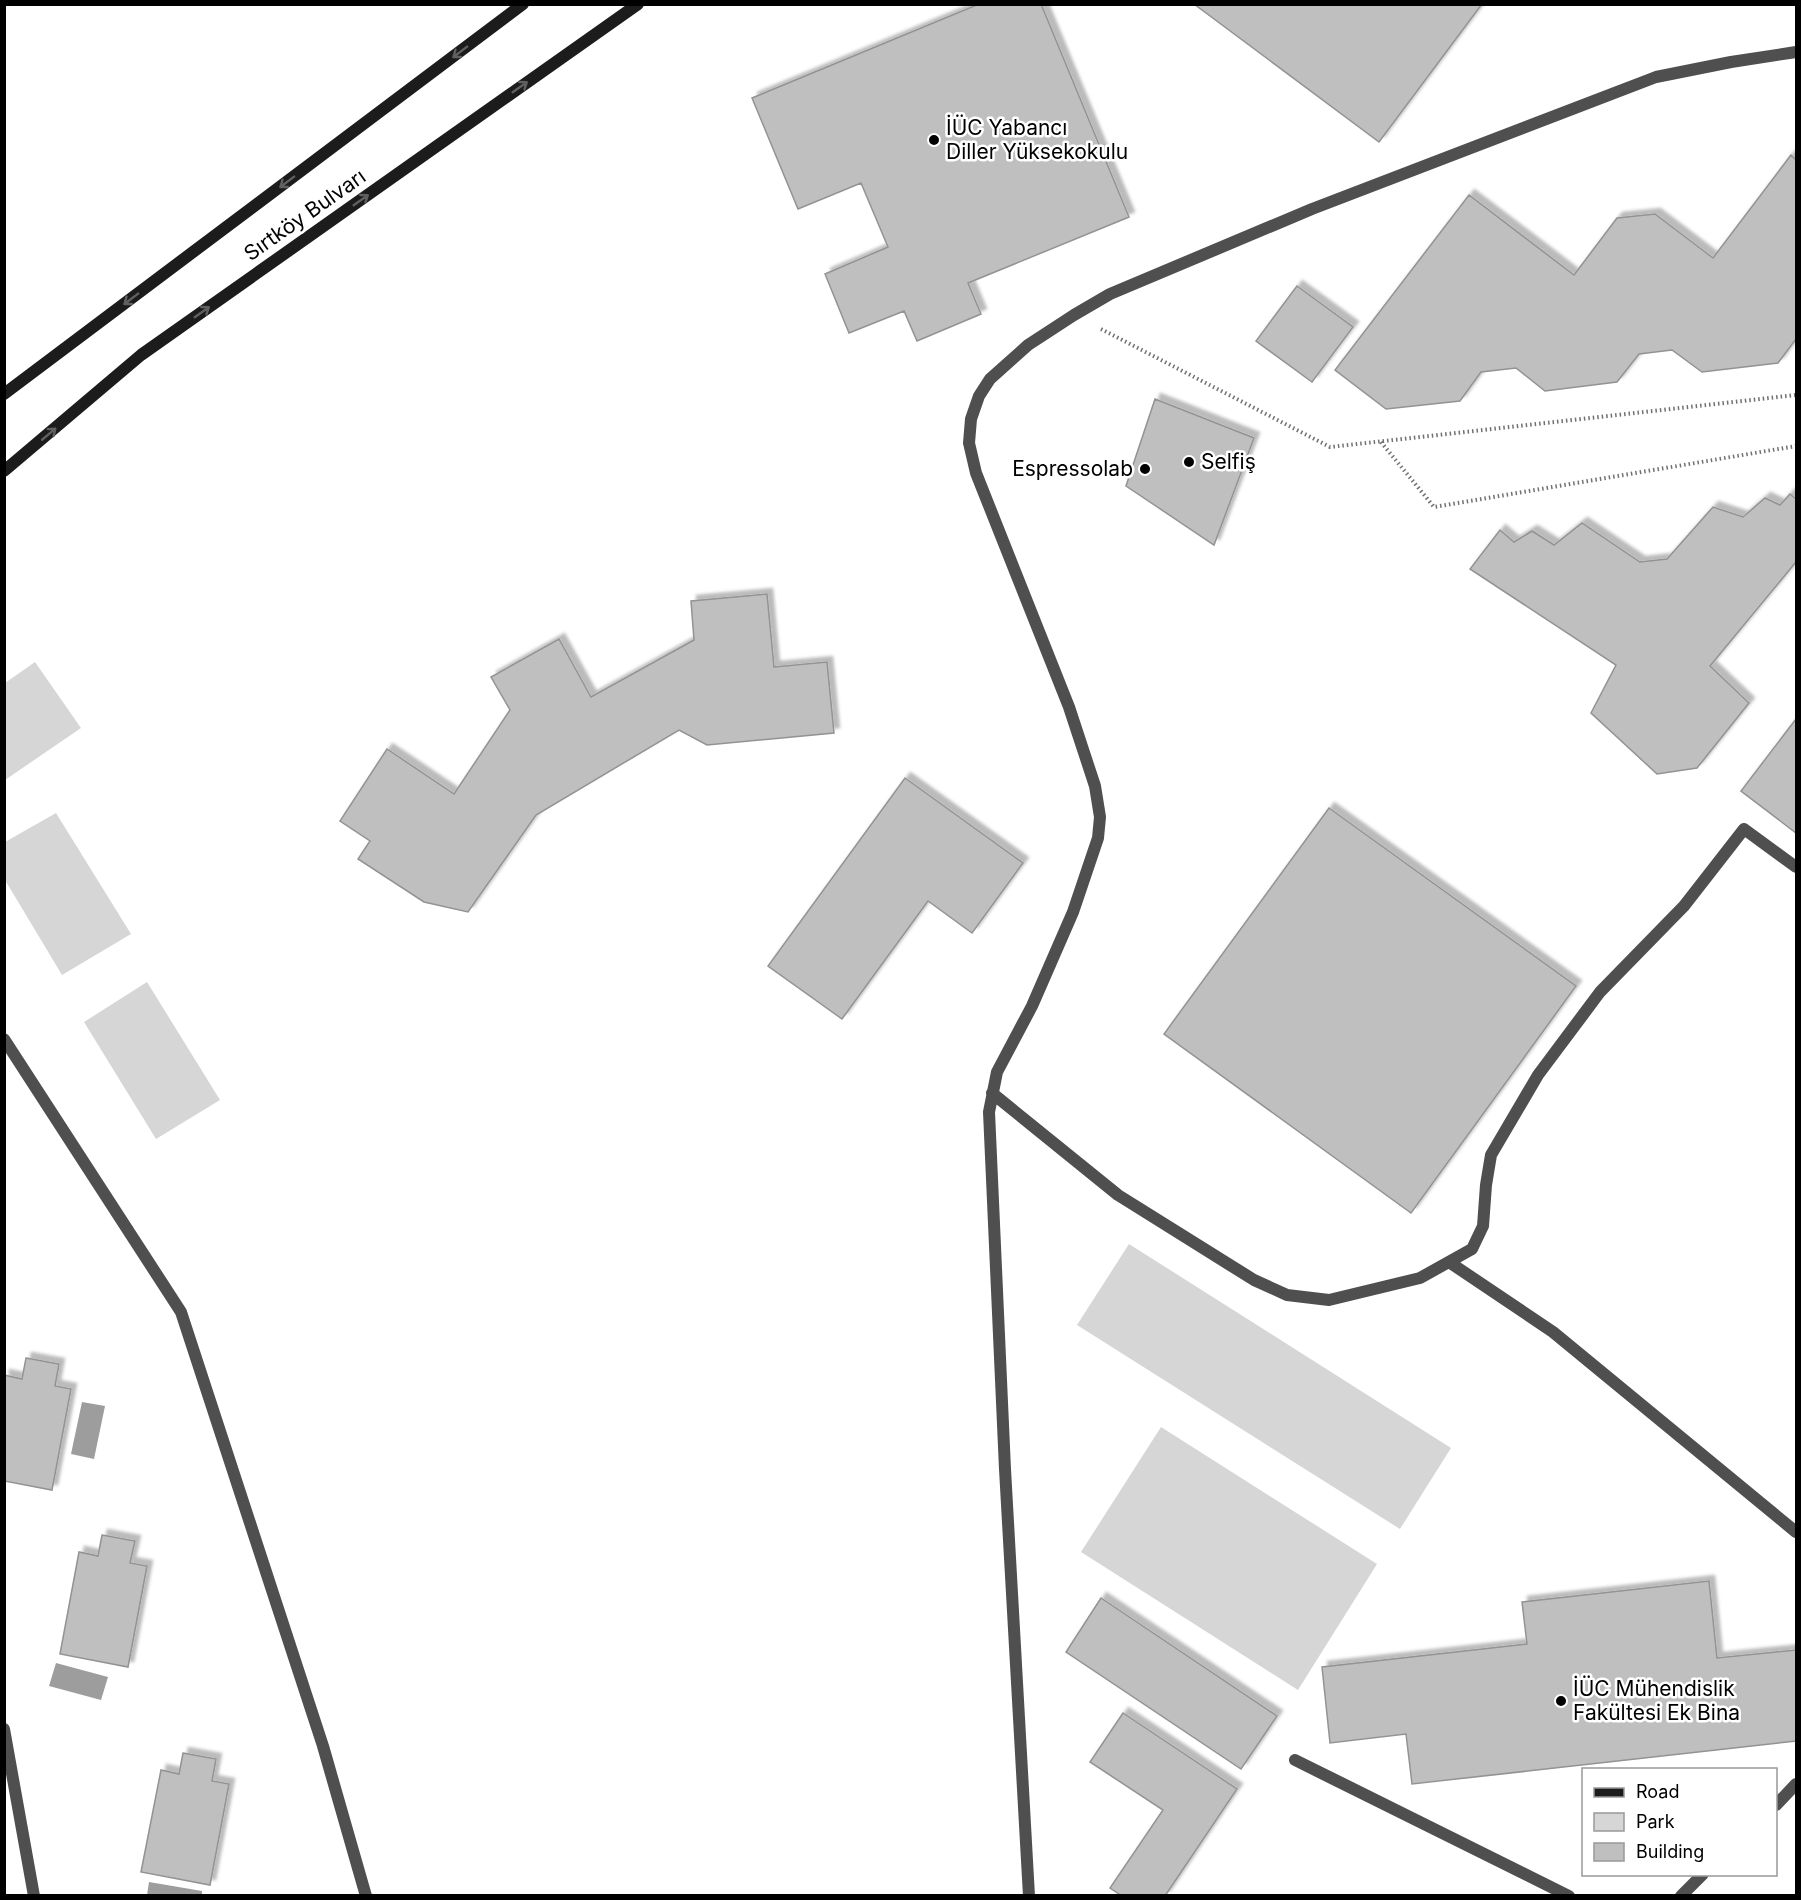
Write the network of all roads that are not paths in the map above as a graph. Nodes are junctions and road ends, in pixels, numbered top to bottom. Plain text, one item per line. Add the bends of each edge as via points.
1 (523, 4) edge
2 (638, 4) edge
3 (1797, 52) edge
4 (4, 394) edge
5 (4, 471) edge
6 (1797, 867) edge
7 (4, 1039) edge
8 (992, 1093) junction
9 (1449, 1262) junction
10 (1797, 1532) edge
11 (4, 1730) edge
12 (1295, 1760) dead end
13 (1797, 1784) edge
14 (1777, 1804) edge
15 (1702, 1876) edge
16 (34, 1896) edge
17 (366, 1896) edge
18 (1029, 1896) edge
19 (1569, 1896) edge
20 (1681, 1896) edge

1 -> 4 main road, Sırtköy Bulvarı
5 -> 2 main road, Sırtköy Bulvarı via 141,355
3 - 8 street via 1656,77 1312,209 1110,294 1028,345 990,379 971,419 969,443 976,472 1069,707 1095,786 1100,817 1098,838 1073,912 1032,1006 997,1072
6 - 9 street via 1744,829 1684,906 1600,992 1538,1076 1491,1155 1483,1226 1472,1248
7 - 17 street via 181,1312 323,1746
8 - 9 street via 1118,1195 1254,1280 1287,1295 1329,1300 1420,1278
8 - 18 street via 989,1112 1005,1469
9 - 10 street via 1553,1332
11 - 16 street
12 - 19 street
13 - 14 street
15 - 20 street

